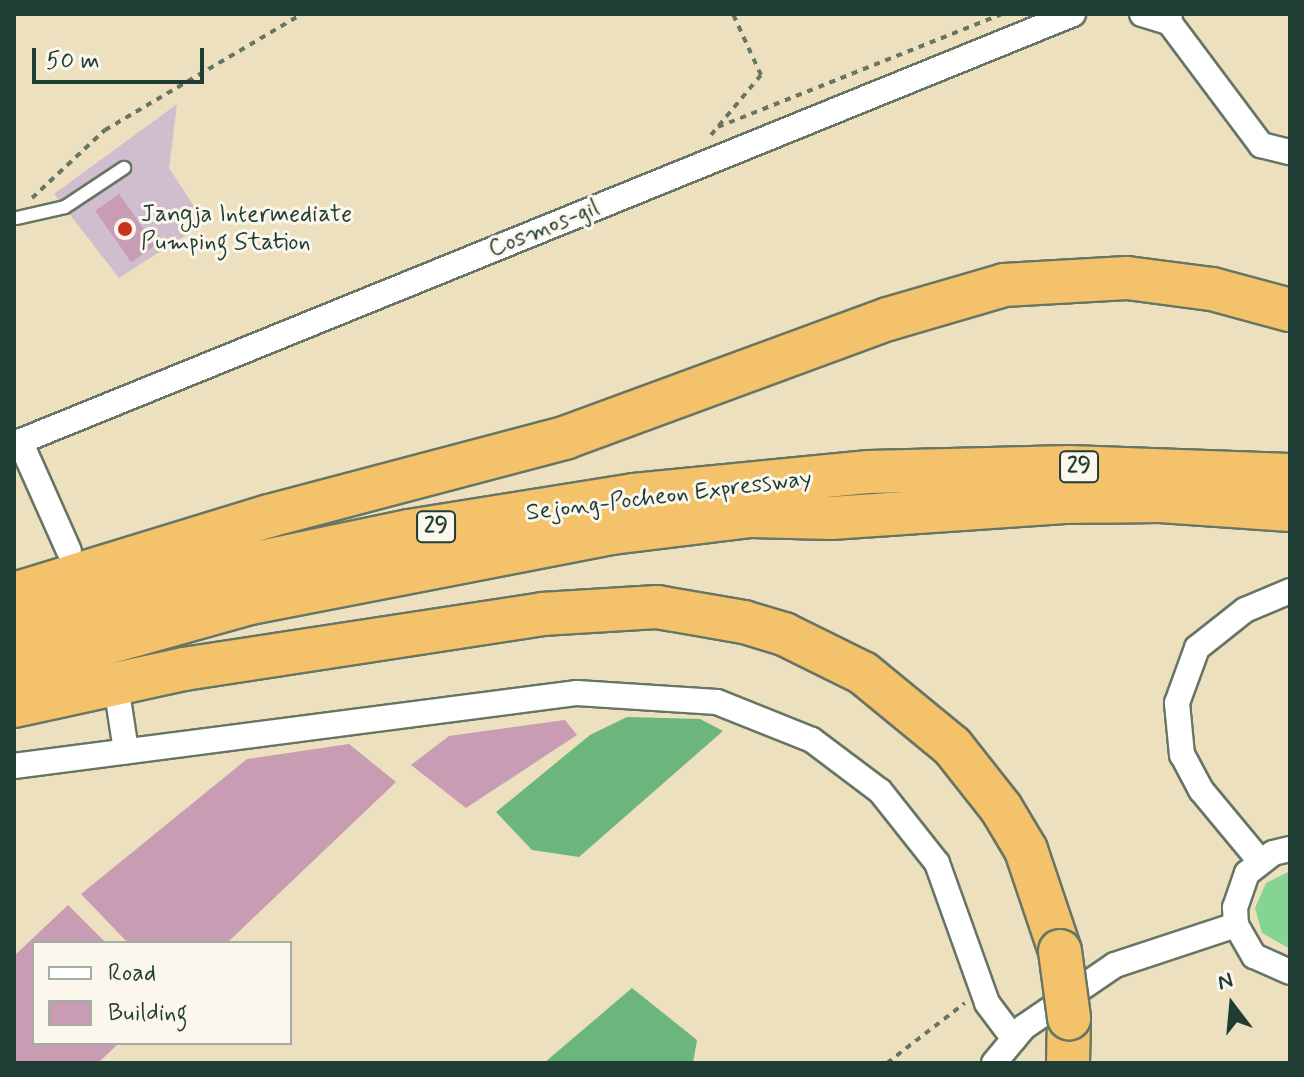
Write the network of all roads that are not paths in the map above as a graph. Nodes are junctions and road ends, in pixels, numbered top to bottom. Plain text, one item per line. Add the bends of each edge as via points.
1 (1073, 14) edge
2 (1142, 14) edge
3 (1169, 18) edge
4 (1290, 152) edge
5 (124, 168) dead end
6 (17, 218) dead end
7 (1290, 310) edge
8 (17, 442) edge
9 (1290, 456) edge
10 (869, 472) junction
11 (1290, 475) edge
12 (1290, 510) edge
13 (831, 518) junction
14 (1290, 531) edge
15 (69, 551) dead end
16 (1290, 591) edge
17 (14, 594) edge
18 (14, 634) edge
19 (14, 669) edge
20 (119, 705) dead end
21 (14, 706) edge
22 (126, 751) junction
23 (14, 766) edge
24 (1290, 849) edge
25 (1260, 861) junction
26 (1236, 925) junction
27 (1290, 972) edge
28 (1014, 1039) junction
29 (994, 1063) edge
30 (1068, 1063) edge

1 - 8 street, Cosmos-gil
2 - 3 street
3 - 4 street via 1261,145
5 - 6 lane via 65,207
7 - 17 highway via 1212,289 1127,278 1004,285 888,319 567,437 132,555
8 - 15 street
9 - 10 highway via 1116,446
10 - 11 highway, Sejong-Pocheon Expressway / 29 via 1069,467
10 - 18 highway, Sejong-Pocheon Expressway / 29 via 634,495 409,531 203,574
12 - 13 highway, Sejong-Pocheon Expressway / 29 via 1160,501 1064,502
13 - 14 highway
13 - 19 highway, Sejong-Pocheon Expressway / 29 via 751,516 612,533 251,603
16 - 25 street via 1245,610 1197,648 1177,703 1182,755 1201,790
20 - 22 street
21 - 30 highway, bridge via 184,669 542,614 657,607 784,634 863,673 952,746 1001,808 1026,850 1060,951 1069,1018
22 - 23 street
22 - 28 street via 577,693 717,702 812,740 880,791 937,863 987,1003
24 - 25 street
25 - 26 street via 1238,889
26 - 27 street via 1254,956
26 - 28 street via 1115,965
28 - 29 street

